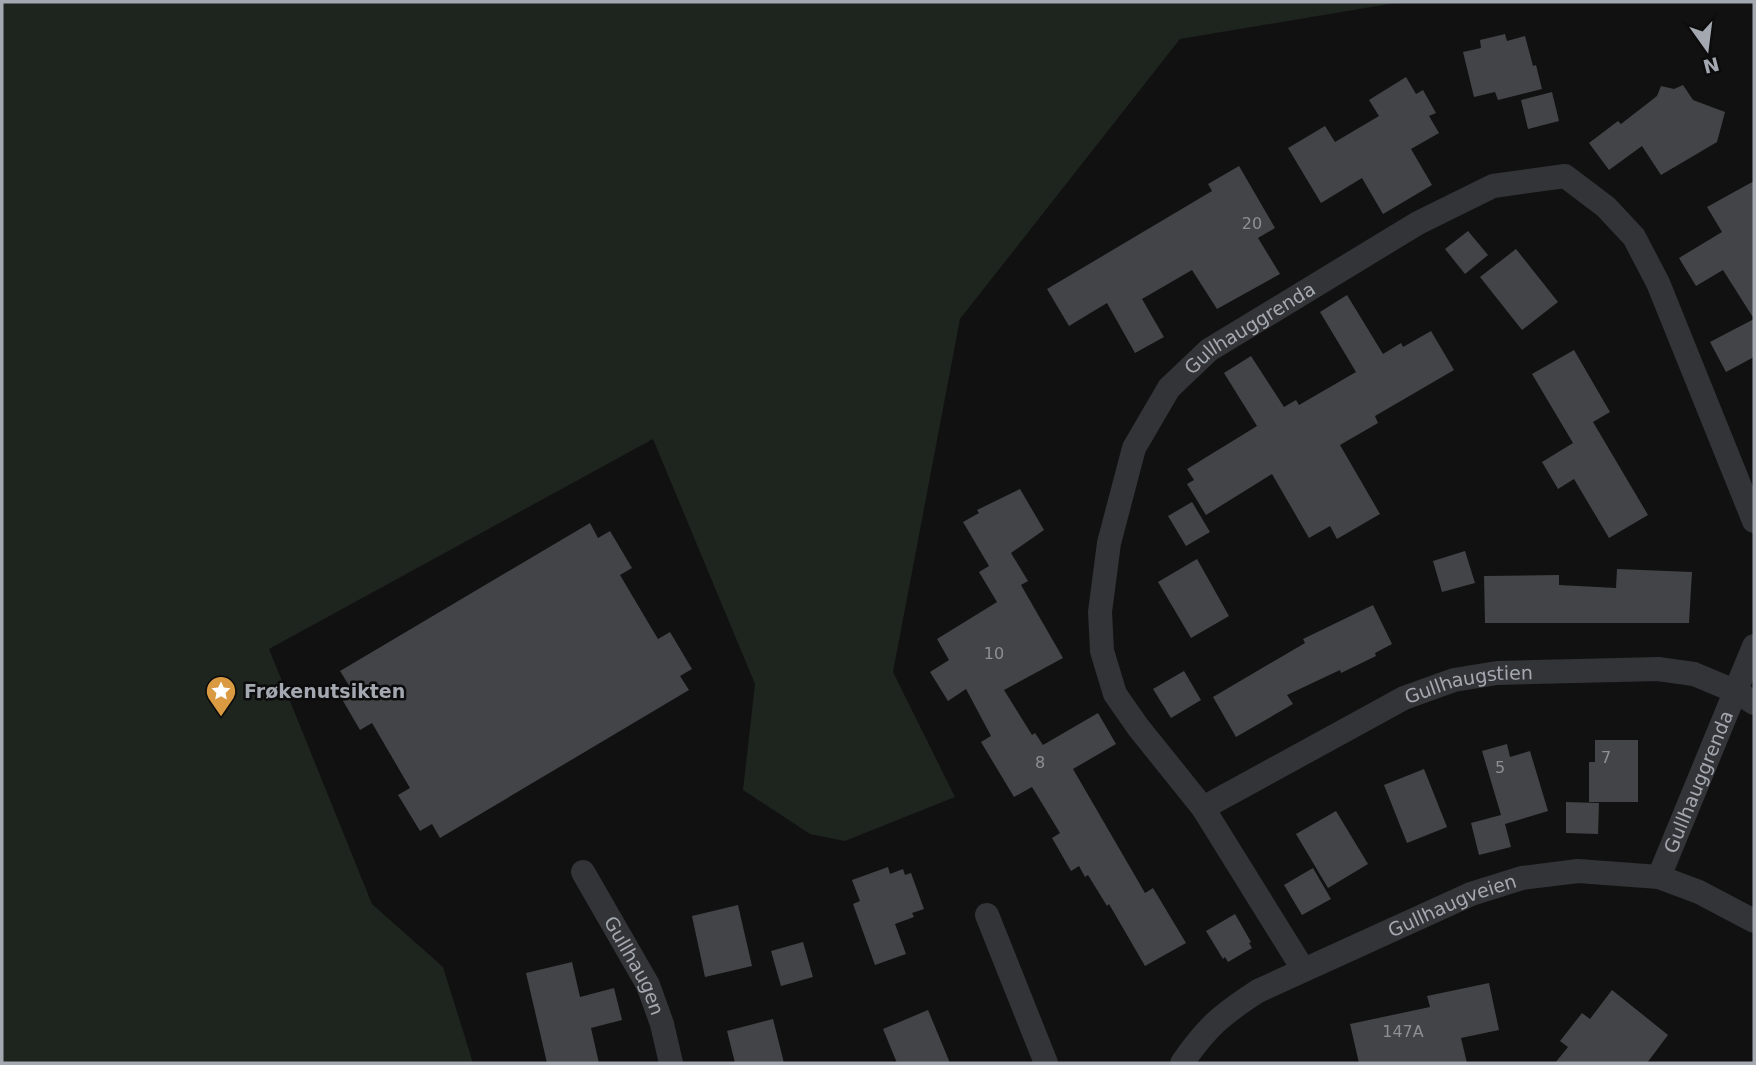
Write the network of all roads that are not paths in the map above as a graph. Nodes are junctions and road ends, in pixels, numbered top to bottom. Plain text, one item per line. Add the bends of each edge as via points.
1 (1754, 522) edge
2 (1754, 646) edge
3 (1745, 697) edge
4 (1203, 808) junction
5 (583, 872) dead end
6 (1659, 877) junction
7 (987, 915) dead end
8 (1754, 921) edge
9 (1303, 969) junction
10 (671, 1063) edge
11 (1046, 1063) edge
12 (1182, 1063) edge

1 - 4 street, Gullhauggrenda via 1658,283 1634,237 1606,207 1565,176 1493,186 1418,223 1209,350 1169,388 1134,448 1109,543 1100,612 1102,651 1115,694
2 - 3 street, Gullhauggrenda
3 - 4 street, Gullhaugstien via 1694,674 1658,669 1497,673 1454,680 1404,698
3 - 6 street, Gullhauggrenda
4 - 9 street, Gullhauggrenda
5 - 10 street, Gullhaugen via 648,985
6 - 8 street, Gullhaugveien
6 - 9 street, Gullhaugveien via 1578,871 1522,878 1471,894
7 - 11 street
9 - 12 street, Gullhaugveien via 1227,1011 1204,1032

